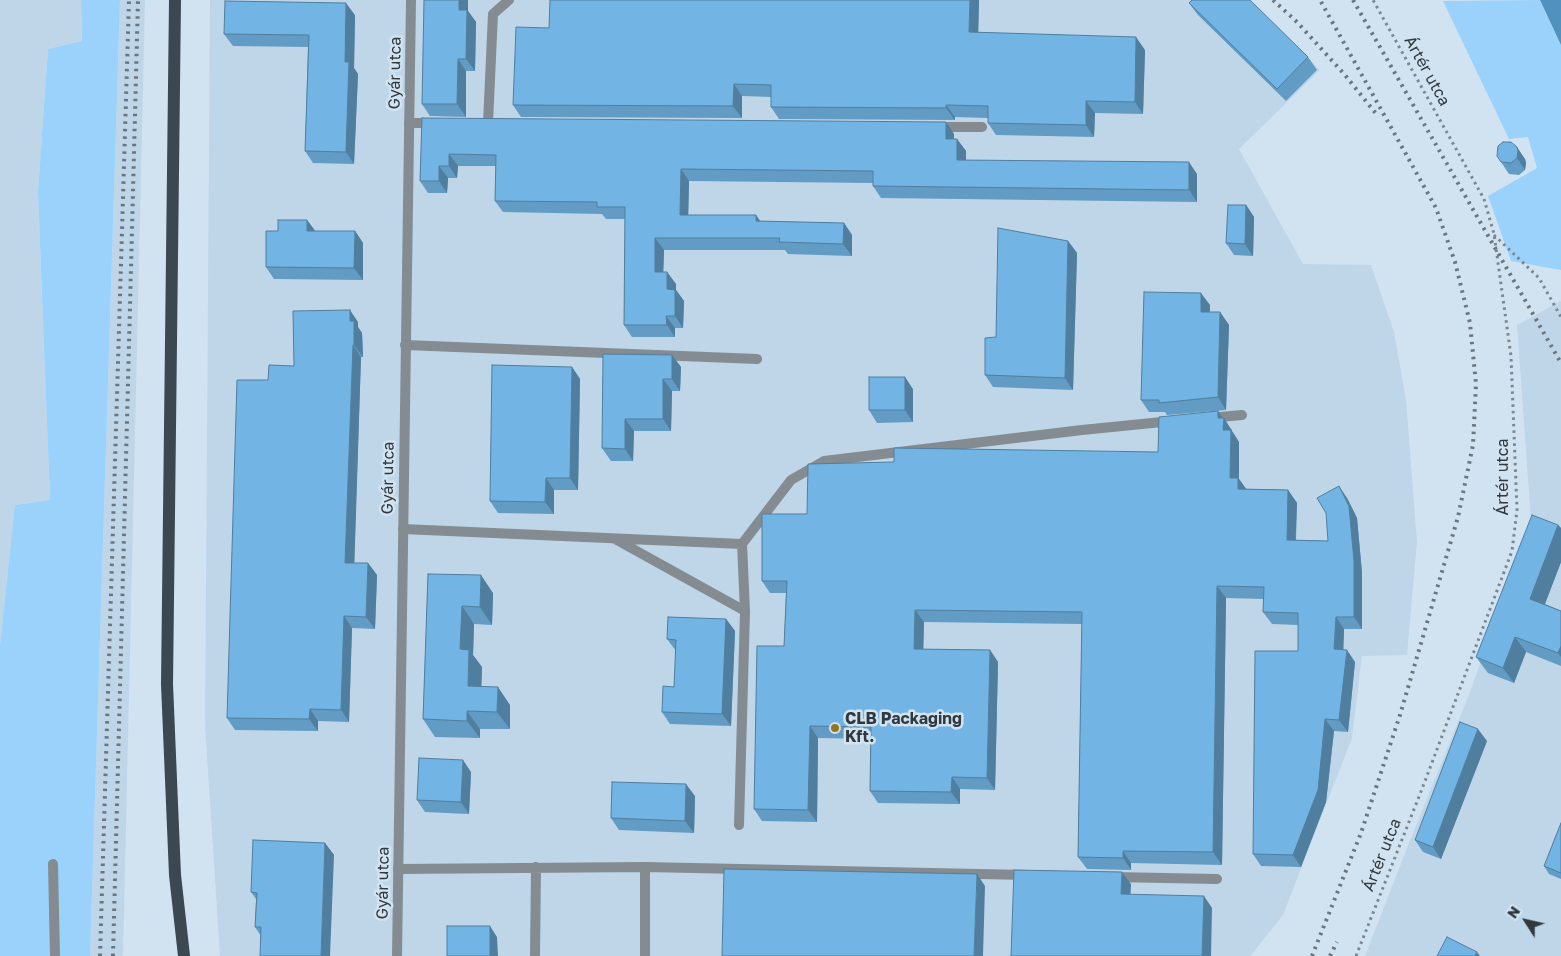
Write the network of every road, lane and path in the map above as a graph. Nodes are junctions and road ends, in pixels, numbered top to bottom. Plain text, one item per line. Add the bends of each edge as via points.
1 (175, 0) edge
2 (411, 0) edge
3 (510, 0) edge
4 (1373, 0) edge
5 (409, 123) junction
6 (448, 123) edge
7 (488, 124) edge
8 (923, 126) edge
9 (982, 127) dead end
10 (1494, 234) junction
11 (1561, 317) edge
12 (405, 345) junction
13 (757, 359) dead end
14 (1242, 415) dead end
15 (403, 530) junction
16 (612, 538) junction
17 (742, 544) junction
18 (745, 611) junction
19 (739, 825) dead end
20 (53, 864) dead end
21 (645, 866) junction
22 (536, 867) junction
23 (398, 869) junction
24 (1038, 875) edge
25 (1098, 876) edge
26 (1217, 879) dead end
27 (55, 956) edge
28 (184, 956) edge
29 (397, 956) edge
30 (535, 956) edge
31 (645, 956) edge
32 (1356, 956) edge

1 - 28 main road via 167,684 175,875
2 - 5 street, Gyár utca
3 - 7 street via 493,14
4 - 10 path, Ártér utca via 1484,199
5 - 6 street
5 - 12 street, Gyár utca
8 - 9 street
10 - 11 path via 1539,278
10 - 32 path, Ártér utca via 1511,356 1517,510 1512,551
12 - 13 street
12 - 15 street, Gyár utca
14 - 17 street via 1082,430 824,461 791,480
15 - 16 street
15 - 23 street, Gyár utca
16 - 17 street
16 - 18 street
17 - 18 street
18 - 19 street
20 - 27 street
21 - 22 street
21 - 24 street
21 - 31 street
22 - 23 street
22 - 30 street
23 - 29 street, Gyár utca
25 - 26 street

